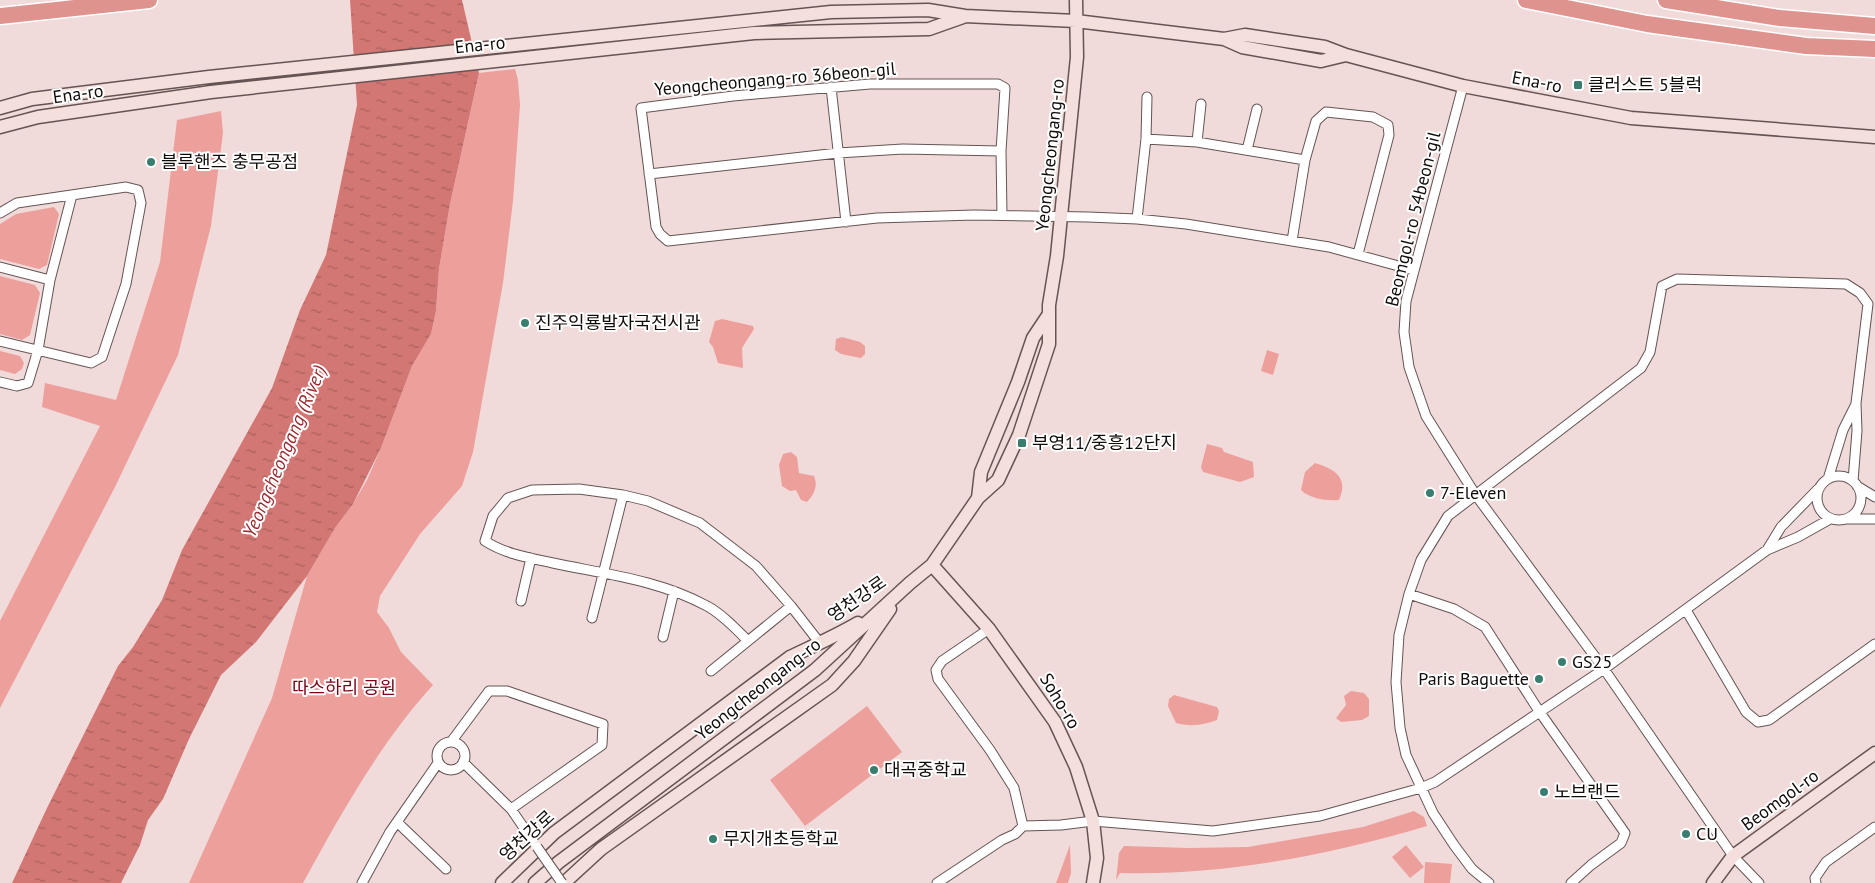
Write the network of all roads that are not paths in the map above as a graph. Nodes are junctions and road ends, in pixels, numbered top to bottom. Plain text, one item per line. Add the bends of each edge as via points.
1 (148, 0) edge
2 (1076, 0) edge
3 (1526, 0) edge
4 (1666, 0) edge
5 (0, 16) edge
6 (965, 16) junction
7 (1076, 20) junction
8 (1875, 26) edge
9 (1875, 49) edge
10 (497, 54) junction
11 (1463, 86) junction
12 (831, 87) junction
13 (1147, 97) dead end
14 (1201, 104) dead end
15 (0, 108) edge
16 (1256, 109) dead end
17 (0, 127) edge
18 (1875, 137) edge
19 (1146, 139) junction
20 (1197, 142) junction
21 (1248, 150) junction
22 (1001, 151) junction
23 (838, 153) junction
24 (1305, 160) junction
25 (649, 174) junction
26 (72, 195) junction
27 (0, 213) edge
28 (1002, 215) junction
29 (1061, 216) junction
30 (1137, 219) junction
31 (846, 222) junction
32 (1292, 242) junction
33 (1358, 254) junction
34 (0, 267) edge
35 (1413, 270) junction
36 (50, 280) junction
37 (1048, 314) junction
38 (0, 341) edge
39 (38, 350) junction
40 (0, 382) edge
41 (1856, 403) junction
42 (1828, 479) junction
43 (1855, 484) junction
44 (1818, 489) junction
45 (1475, 494) junction
46 (623, 495) junction
47 (1875, 497) edge
48 (978, 498) junction
49 (1830, 519) junction
50 (1845, 519) junction
51 (1875, 519) edge
52 (1767, 550) junction
53 (531, 558) junction
54 (932, 565) junction
55 (602, 574) junction
56 (910, 583) junction
57 (674, 591) junction
58 (1409, 594) junction
59 (521, 600) dead end
60 (791, 606) junction
61 (1686, 610) junction
62 (592, 618) dead end
63 (989, 629) junction
64 (663, 637) dead end
65 (748, 640) junction
66 (819, 642) junction
67 (1875, 644) edge
68 (1604, 669) junction
69 (711, 671) dead end
70 (1539, 711) junction
71 (451, 742) junction
72 (1875, 753) edge
73 (463, 762) junction
74 (438, 763) junction
75 (1421, 788) junction
76 (511, 809) junction
77 (1093, 821) junction
78 (398, 823) junction
79 (1023, 826) junction
80 (1875, 827) edge
81 (537, 847) junction
82 (1733, 856) junction
83 (446, 869) dead end
84 (362, 883) edge
85 (502, 883) edge
86 (535, 883) edge
87 (563, 883) edge
88 (937, 883) edge
89 (1093, 883) edge
90 (1489, 883) edge
91 (1571, 883) edge
92 (1713, 883) edge
93 (1760, 883) edge
94 (1816, 883) edge

1 - 5 highway
2 - 7 street, Yeongcheongang-ro
3 - 9 highway via 1666,27 1806,46
4 - 8 highway via 1780,18
6 - 7 street, Ena-ro
6 - 10 street, Ena-ro via 928,10 831,12
6 - 10 street, Ena-ro via 929,29 754,33
7 - 11 street, Ena-ro via 1224,39 1245,35 1325,47
7 - 29 street, Yeongcheongang-ro via 1077,57
10 - 15 street, Ena-ro via 209,77 32,98
10 - 17 street, Ena-ro via 38,117
11 - 18 street, Ena-ro via 1631,118
11 - 35 street, Beomgol-ro 54beon-gil
12 - 22 street, Yeongcheongang-ro 36beon-gil via 998,84 1005,88
12 - 23 street
12 - 25 street, Yeongcheongang-ro 36beon-gil via 640,108
13 - 19 street
14 - 20 street
16 - 21 street
19 - 20 street
19 - 30 street
20 - 21 street
21 - 24 street
22 - 23 street via 903,149
22 - 28 street, Yeongcheongang-ro 36beon-gil
23 - 25 street
23 - 31 street
24 - 32 street
24 - 33 street via 1316,120 1326,112 1373,117 1388,125 1389,135
25 - 31 street, Yeongcheongang-ro 36beon-gil via 656,227 668,242
26 - 27 street via 17,203
26 - 36 street
26 - 39 street via 126,187 138,190 141,203 126,284 102,357 91,363
28 - 29 street, Yeongcheongang-ro 36beon-gil
28 - 31 street, Yeongcheongang-ro 36beon-gil via 877,218
29 - 30 street, Yeongcheongang-ro 36beon-gil
29 - 37 street, Yeongcheongang-ro
30 - 32 street, Yeongcheongang-ro 36beon-gil
32 - 33 street, Yeongcheongang-ro 36beon-gil
33 - 35 street, Yeongcheongang-ro 36beon-gil
34 - 36 street
35 - 45 street, Beomgol-ro 54beon-gil via 1404,332 1409,367 1426,416
36 - 39 street
37 - 48 street, Yeongcheongang-ro via 1033,338 981,472
37 - 48 street, Yeongcheongang-ro via 1049,344 1020,436 998,480
38 - 39 street
39 - 40 street via 28,383 17,386
41 - 42 street via 1843,430
41 - 43 street
41 - 45 street via 1868,304 1860,293 1846,284 1677,279 1662,286 1650,352 1642,368
42 - 43 street via 1840,476
42 - 44 street
43 - 47 street
43 - 50 street via 1860,492 1859,506
44 - 49 street via 1818,506
44 - 52 street via 1781,527
45 - 58 street via 1448,516 1422,560
45 - 68 street, Beomgol-ro 54beon-gil
46 - 53 street via 579,489 544,489 508,498 493,516 485,541
46 - 55 street
46 - 60 street via 648,501 700,523 756,566
48 - 54 street, Yeongcheongang-ro
49 - 50 street
49 - 52 street
50 - 51 street
52 - 61 street
53 - 55 street
53 - 59 street
54 - 56 street, Yeongcheongang-ro
54 - 63 street, Soho-ro
55 - 57 street via 647,582
55 - 62 street
56 - 66 street, 영천강로 via 859,622
56 - 86 street, Yeongcheongang-ro via 815,670
56 - 87 street, 영천강로 via 854,661 832,685 601,849
57 - 64 street
57 - 65 street via 708,606
58 - 70 street via 1454,609 1485,626
58 - 75 street via 1399,635 1396,682 1406,755
60 - 65 street
60 - 66 street
61 - 67 street via 1746,712 1758,722 1769,720
61 - 68 street
63 - 77 street, Soho-ro via 1055,722 1076,767
63 - 79 street via 942,661 936,670 938,679 1014,788
65 - 69 street
66 - 81 street, 영천강로 via 790,657
68 - 70 street
68 - 82 street, Beomgol-ro 54beon-gil
70 - 75 street via 1435,782
70 - 91 street via 1625,833 1621,843
71 - 73 street via 462,749
71 - 74 street via 438,750
71 - 76 street via 489,691 507,691 603,724 602,745
72 - 82 street, Beomgol-ro
73 - 74 street via 453,770
73 - 76 street
74 - 78 street
75 - 77 street via 1320,816 1213,831
75 - 90 street via 1454,845 1472,869
76 - 81 street
77 - 79 street
77 - 89 street, Soho-ro via 1097,858
78 - 83 street
78 - 84 street
79 - 88 street
80 - 94 street via 1826,862 1815,878
81 - 85 street, 영천강로
81 - 87 street, bridge
82 - 92 street, Beomgol-ro
82 - 93 street, Beomgol-ro 54beon-gil

